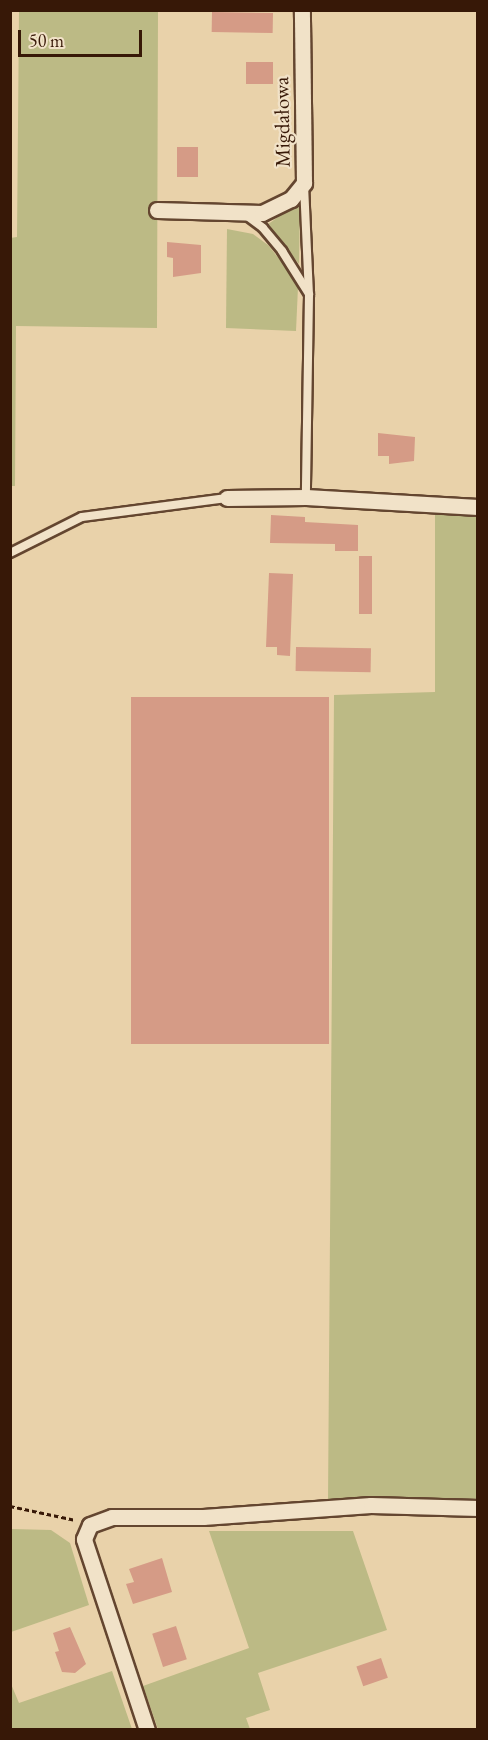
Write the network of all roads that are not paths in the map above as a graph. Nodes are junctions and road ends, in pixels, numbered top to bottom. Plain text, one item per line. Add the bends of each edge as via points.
1 (302, 10) edge
2 (304, 183) junction
3 (157, 210) dead end
4 (241, 212) junction
5 (309, 295) junction
6 (306, 497) junction
7 (227, 498) joint
8 (477, 507) edge
9 (10, 553) edge
10 (477, 1508) edge
11 (147, 1730) edge

1 - 2 street, Migdałowa
2 - 4 street, Migdałowa via 291,199 277,207 262,213
2 - 5 lane
3 - 4 street, Migdałowa
4 - 5 lane via 263,228 282,251
5 - 6 lane
6 - 7 street
6 - 8 street
7 - 9 lane via 82,517
10 - 11 street via 371,1505 203,1517 112,1517 90,1525 84,1539

